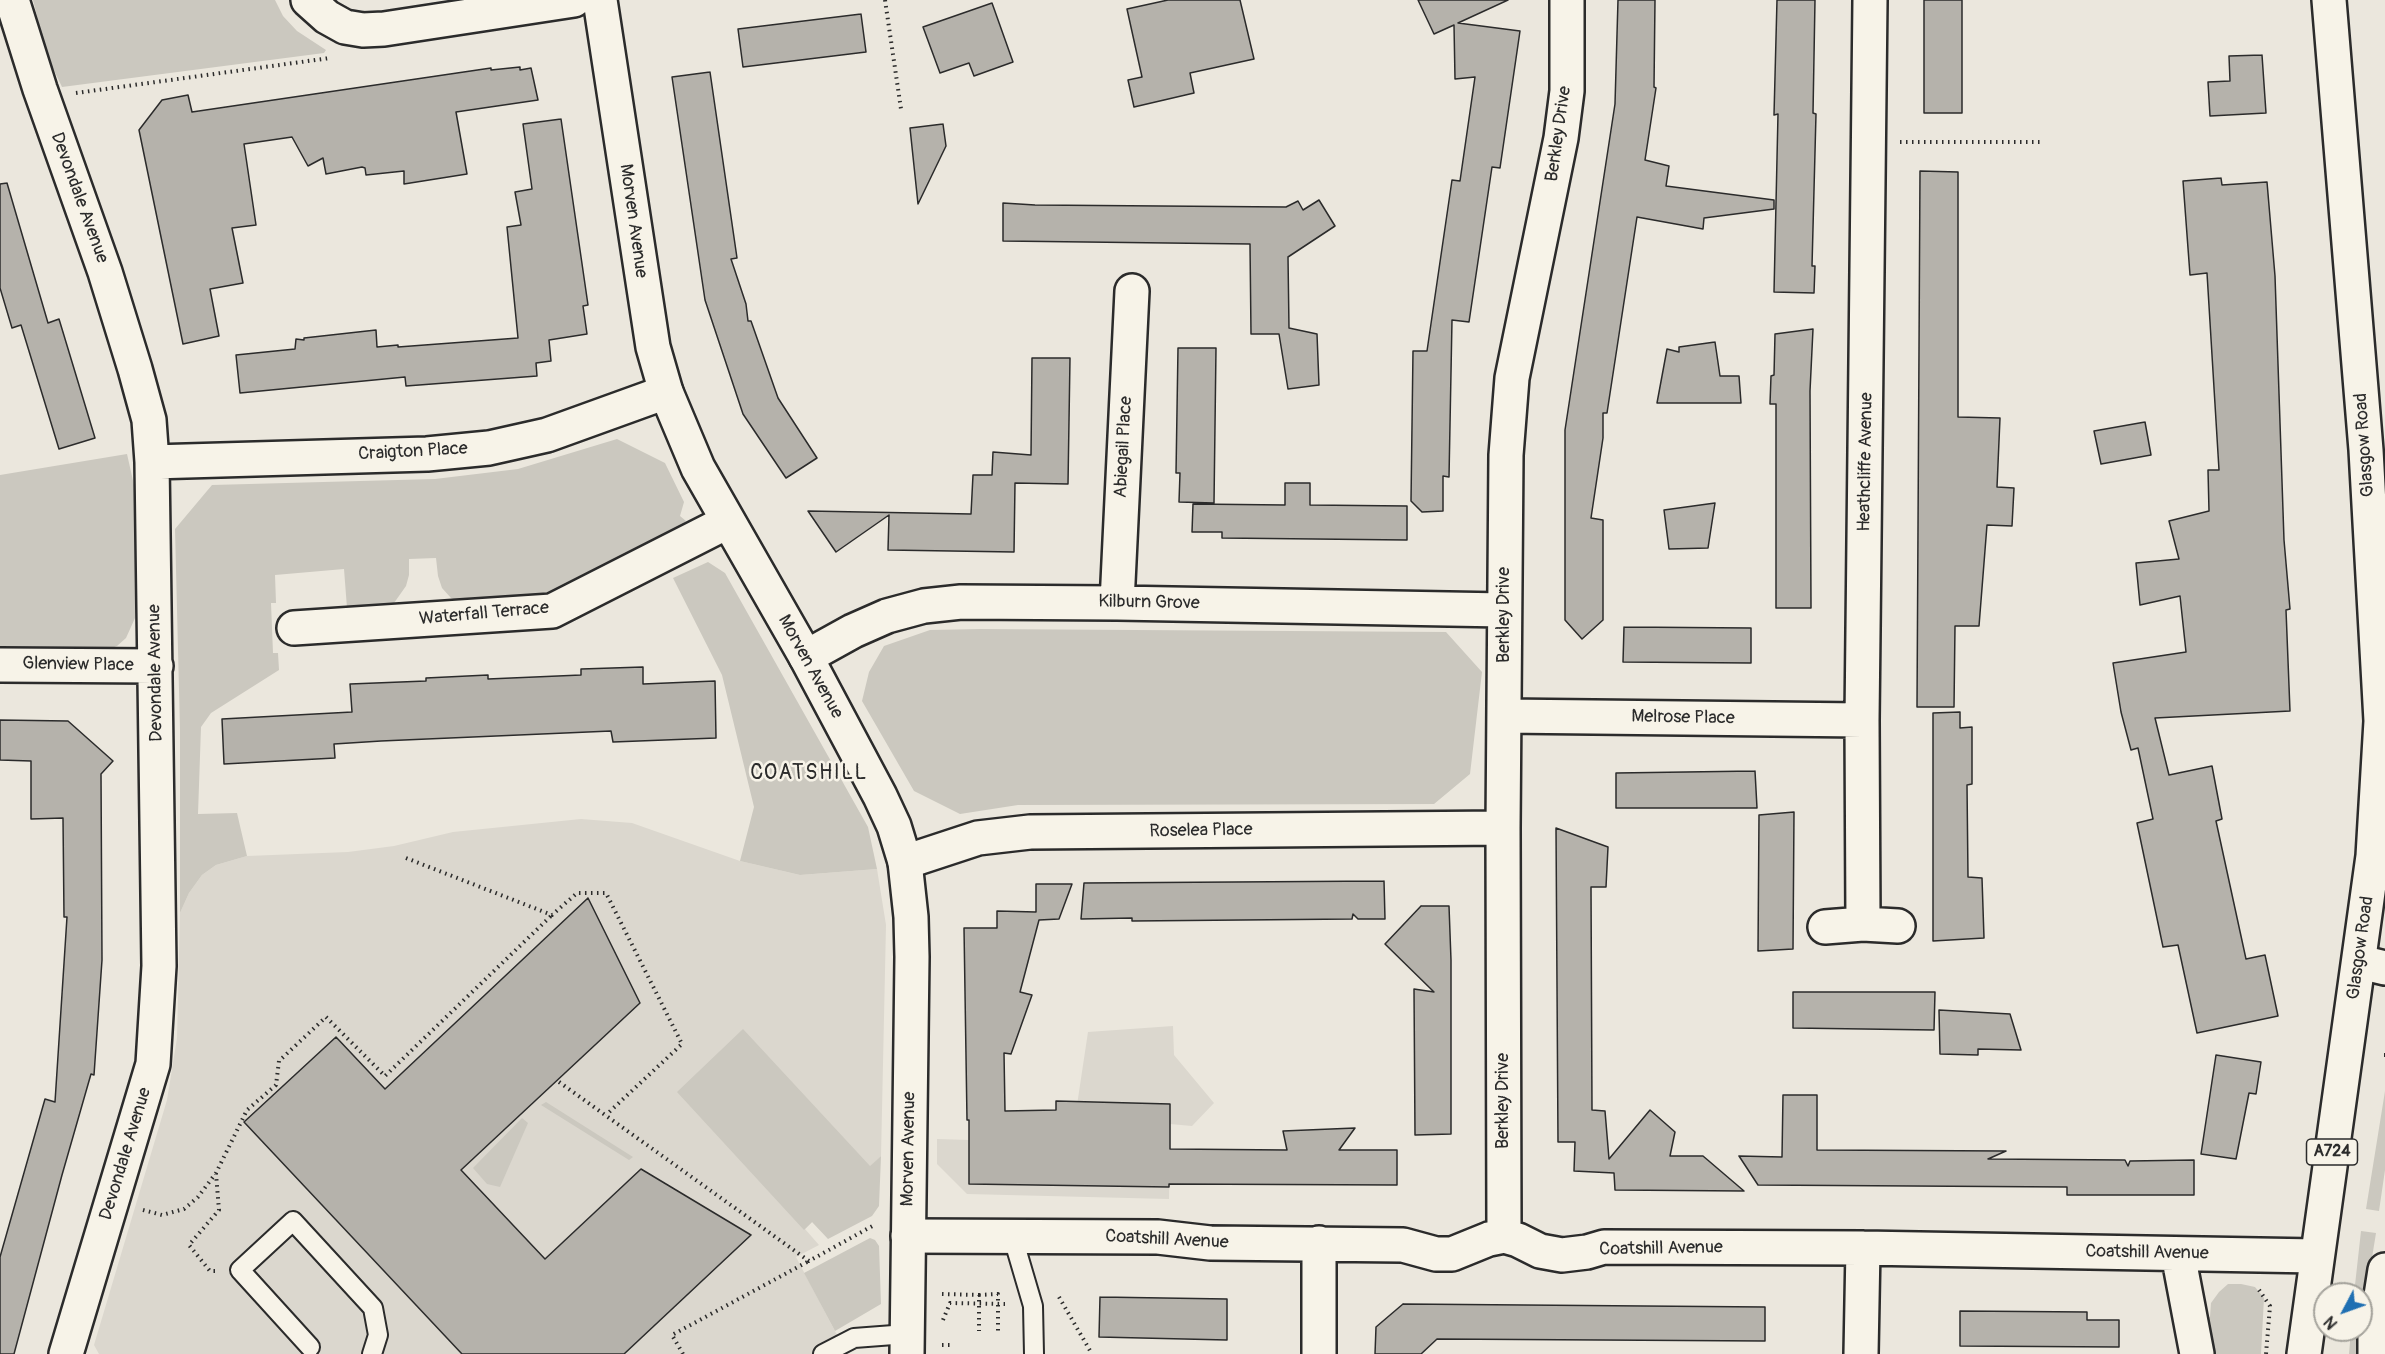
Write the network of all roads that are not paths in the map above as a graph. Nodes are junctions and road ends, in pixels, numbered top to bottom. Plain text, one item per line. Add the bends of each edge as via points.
1 (12, 0) edge
2 (308, 0) edge
3 (574, 0) edge
4 (600, 0) edge
5 (1568, 0) edge
6 (1870, 0) edge
7 (2329, 0) edge
8 (1132, 291) dead end
9 (666, 392) junction
10 (152, 462) junction
11 (727, 522) junction
12 (1117, 603) junction
13 (1504, 610) junction
14 (294, 628) dead end
15 (806, 657) junction
16 (0, 664) edge
17 (156, 666) junction
18 (1504, 716) junction
19 (1862, 720) junction
20 (1503, 828) junction
21 (904, 862) junction
22 (1863, 924) junction
23 (1898, 926) dead end
24 (1825, 927) dead end
25 (2372, 965) edge
26 (896, 1228) junction
27 (1504, 1236) junction
28 (1013, 1238) junction
29 (1319, 1243) junction
30 (1863, 1248) junction
31 (2178, 1254) junction
32 (2316, 1256) junction
33 (2385, 1270) edge
34 (907, 1344) edge
35 (310, 1347) dead end
36 (66, 1354) edge
37 (372, 1354) edge
38 (824, 1354) edge
39 (1034, 1354) edge
40 (1319, 1354) edge
41 (1861, 1354) edge
42 (2197, 1354) edge
43 (2304, 1354) edge
44 (2375, 1354) edge

1 - 10 street, Devondale Avenue via 135,369 149,420
2 - 3 street via 345,27 363,30
4 - 9 street, Morven Avenue via 653,347
5 - 13 street, Berkley Drive via 1562,138 1520,338 1508,418
6 - 19 street, Heathcliffe Avenue
7 - 25 street, Glasgow Road / A724 via 2366,450 2381,721
8 - 12 street, Abiegail Place
9 - 10 street, Craigton Place via 547,435 489,448 427,454
9 - 11 street, Morven Avenue via 698,468
10 - 17 street, Devondale Avenue
11 - 14 street, Waterfall Terrace via 552,611
11 - 15 street, Morven Avenue
12 - 13 street, Kilburn Grove
12 - 15 street, Kilburn Grove via 961,602 924,606 878,620
13 - 18 street, Berkley Drive
15 - 21 street, Morven Avenue via 880,796
16 - 17 street, Glenview Place
17 - 36 street, Devondale Avenue via 159,966 153,1064
18 - 19 street, Melrose Place
18 - 20 street, Berkley Drive
19 - 22 street, Heathcliffe Avenue
20 - 21 street, Roselea Place via 1030,832 978,838
20 - 27 street, Berkley Drive
21 - 26 street, Morven Avenue via 912,947
22 - 23 street
22 - 24 street
25 - 32 street, Glasgow Road / A724
26 - 28 street, Coatshill Avenue
26 - 34 street, Morven Avenue
27 - 29 street, Coatshill Avenue via 1452,1254 1423,1252 1408,1245
27 - 30 street, Coatshill Avenue via 1540,1251 1562,1255 1604,1247
28 - 29 street, Coatshill Avenue via 1158,1237 1210,1243
28 - 39 lane via 1034,1306
29 - 40 street
30 - 31 street, Coatshill Avenue
30 - 41 street
31 - 32 street, Coatshill Avenue
31 - 42 street
32 - 43 street, Glasgow Road / A724
33 - 44 street
34 - 38 lane via 854,1338
35 - 37 lane via 240,1270 293,1221 374,1308 378,1335

